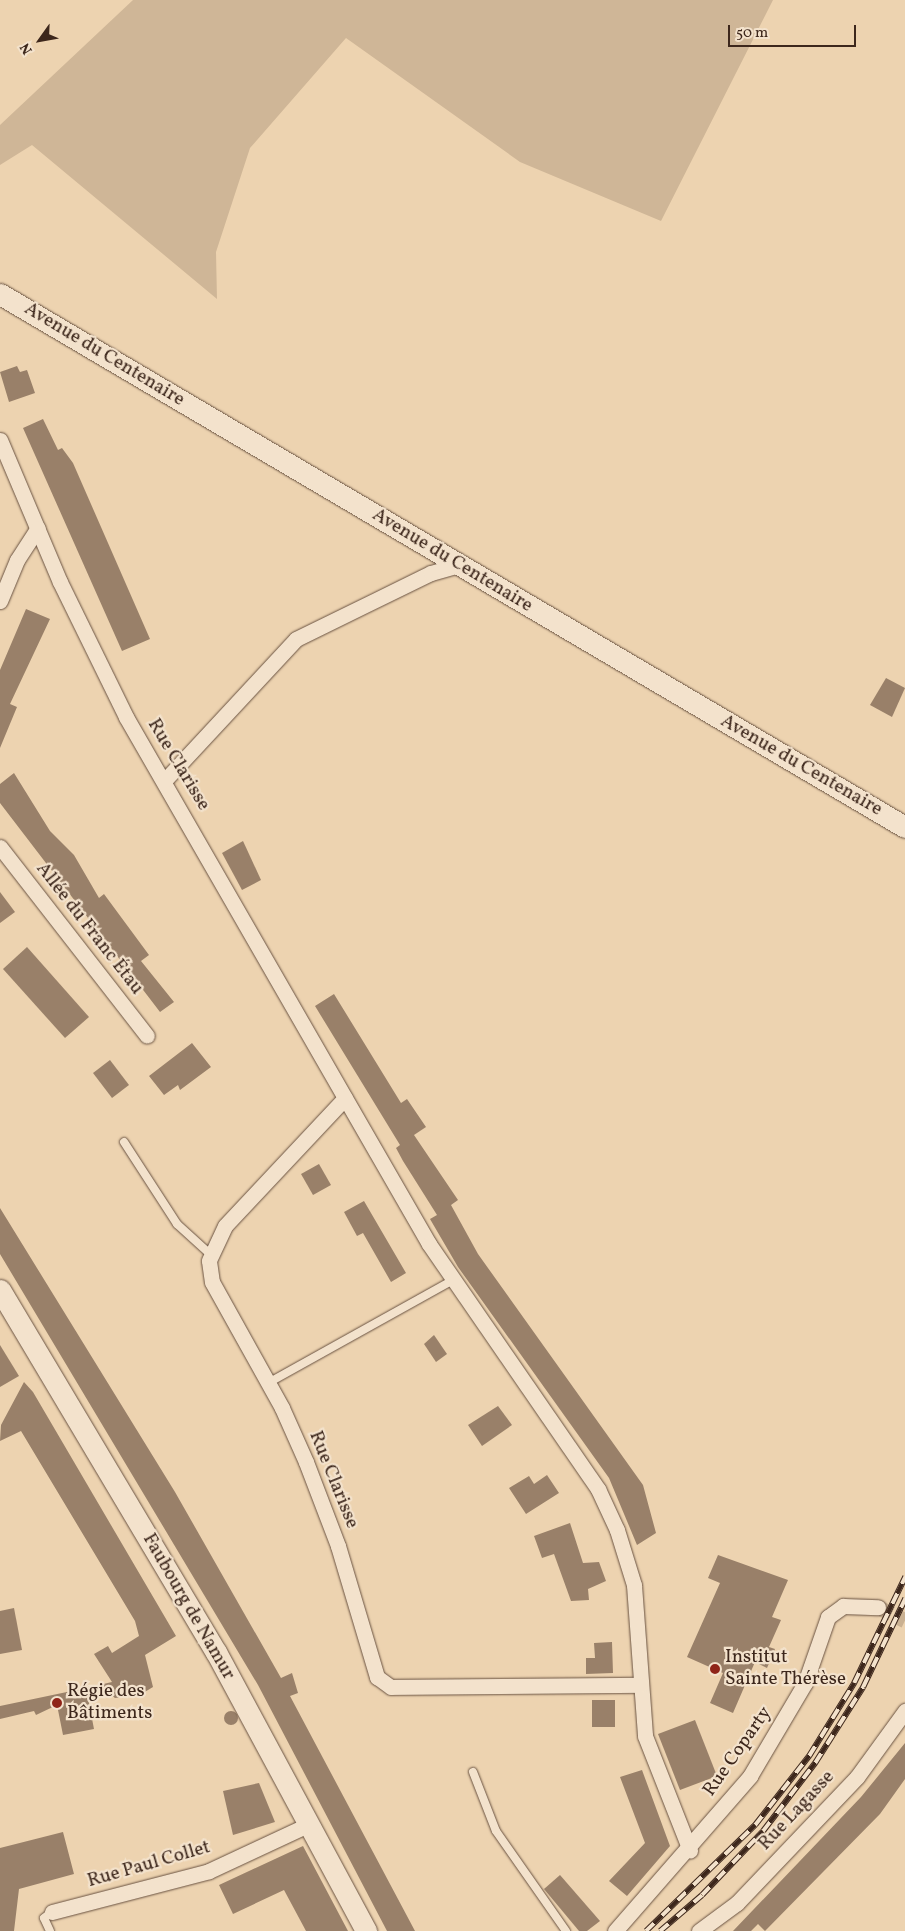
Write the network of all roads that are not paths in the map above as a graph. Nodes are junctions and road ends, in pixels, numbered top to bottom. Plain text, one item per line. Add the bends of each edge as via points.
1 (0, 294) edge
2 (0, 440) edge
3 (38, 528) junction
4 (459, 565) junction
5 (0, 601) edge
6 (165, 780) junction
7 (905, 827) edge
8 (0, 847) edge
9 (147, 1036) dead end
10 (346, 1098) junction
11 (124, 1142) dead end
12 (210, 1254) junction
13 (453, 1280) junction
14 (0, 1290) edge
15 (268, 1383) junction
16 (878, 1607) tunnel mouth
17 (640, 1685) junction
18 (905, 1711) edge
19 (473, 1772) dead end
20 (310, 1824) junction
21 (690, 1850) junction
22 (52, 1912) joint
23 (717, 1926) edge
24 (50, 1931) edge
25 (366, 1931) edge
26 (566, 1931) edge
27 (615, 1931) edge
28 (699, 1931) edge

1 - 4 main road, Avenue du Centenaire
2 - 3 street, Rue Clarisse
3 - 5 street via 17,560
3 - 6 street, Rue Clarisse via 94,656
4 - 6 street via 431,573 296,639
4 - 7 main road, Avenue du Centenaire
6 - 10 street, Rue Clarisse
8 - 9 street, Allée du Franc Étau
10 - 12 street via 225,1226
10 - 13 street, Rue Clarisse
11 - 12 lane via 177,1224
12 - 15 street, Rue Clarisse via 212,1282
13 - 15 lane
13 - 17 street, Rue Clarisse via 572,1450 617,1530 634,1585
14 - 20 main road, Faubourg de Namur via 216,1652
15 - 17 street, Rue Clarisse via 306,1462 338,1546 372,1666 384,1684 430,1688
16 - 21 street, Rue Coparty via 843,1606 828,1618 805,1682 780,1732 723,1800
17 - 21 street, Rue Clarisse via 645,1736
18 - 23 street, Rue Lagasse via 857,1777
19 - 26 lane via 496,1831
20 - 22 street, Rue Paul Collet via 209,1871
20 - 25 main road, Faubourg de Namur
21 - 27 street, Rue Coparty
22 - 24 lane via 44,1918
23 - 28 street, Rue Lagasse

